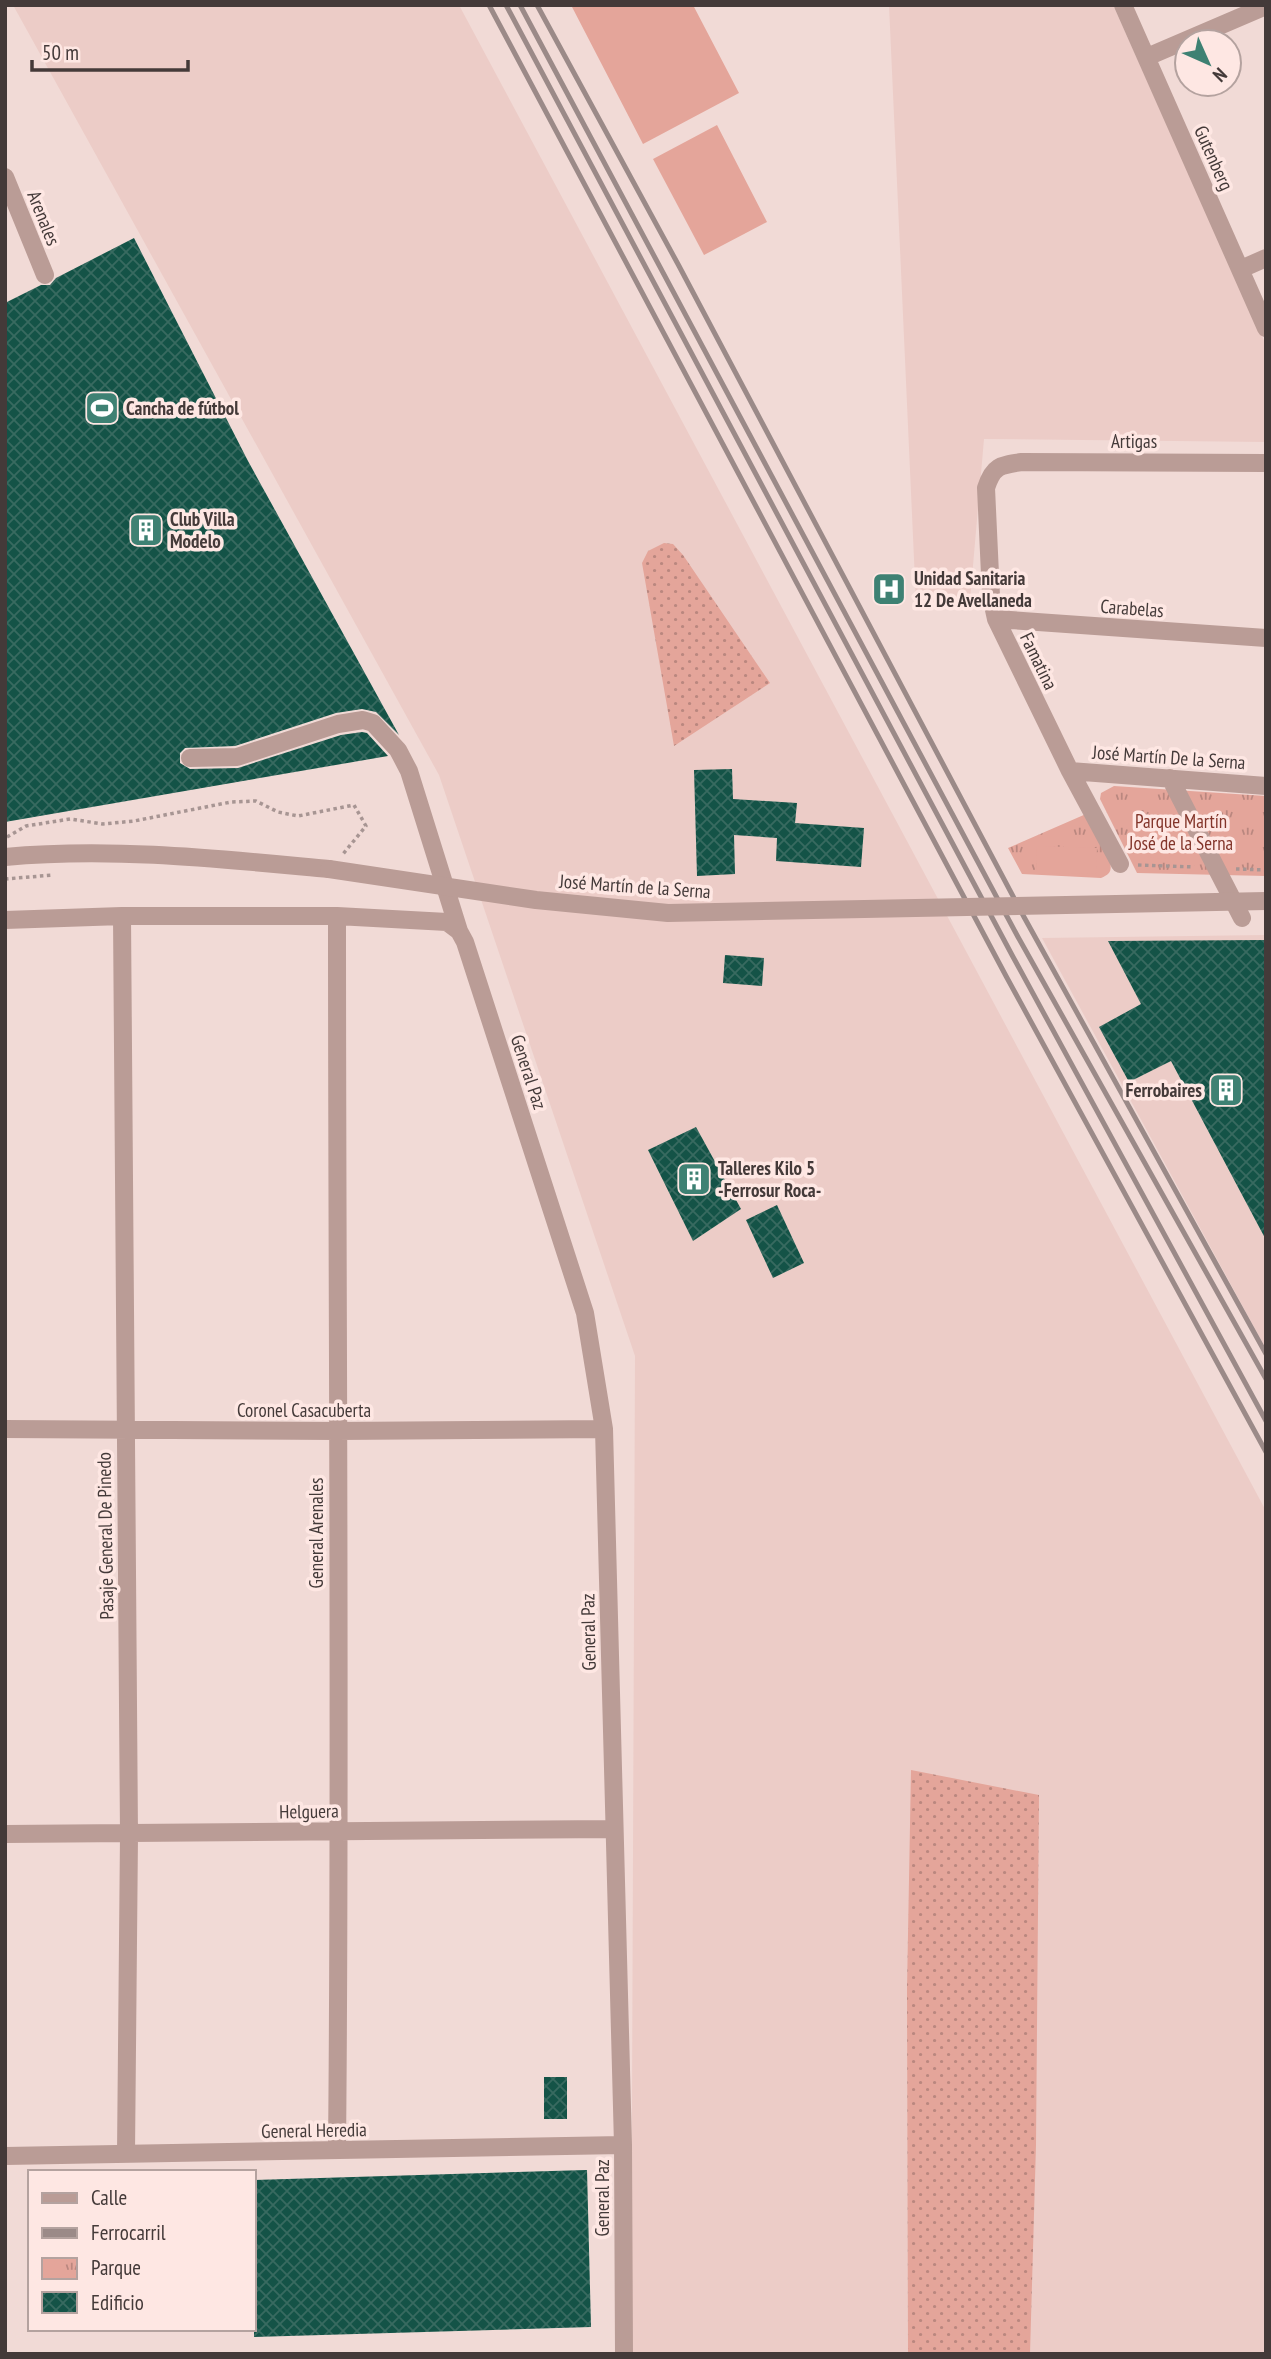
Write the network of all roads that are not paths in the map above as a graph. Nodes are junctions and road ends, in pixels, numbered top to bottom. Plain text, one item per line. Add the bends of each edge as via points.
1 (1124, 5) edge
2 (1266, 6) edge
3 (1147, 57) junction
4 (5, 177) edge
5 (1266, 258) edge
6 (1241, 269) junction
7 (45, 275) dead end
8 (1266, 328) edge
9 (1266, 463) edge
10 (1002, 465) joint
11 (996, 620) junction
12 (1266, 638) edge
13 (190, 758) dead end
14 (1070, 771) junction
15 (1170, 778) junction
16 (1266, 786) edge
17 (5, 857) edge
18 (1120, 864) dead end
19 (1266, 901) edge
20 (122, 916) junction
21 (337, 916) junction
22 (1242, 918) dead end
23 (5, 920) edge
24 (459, 931) junction
25 (5, 1429) edge
26 (604, 1429) junction
27 (124, 1430) junction
28 (337, 1431) junction
29 (614, 1829) junction
30 (340, 1832) junction
31 (5, 1834) edge
32 (129, 1835) junction
33 (622, 2145) junction
34 (337, 2150) junction
35 (126, 2154) junction
36 (5, 2156) edge
37 (624, 2354) edge

1 - 3 street, Gutenberg
2 - 3 street
3 - 6 street, Gutenberg
4 - 7 street, Arenales
5 - 6 street
6 - 8 street, Gutenberg
9 - 10 street, Artigas
10 - 11 street, Famatina via 990,474 986,488
11 - 12 street, Carabelas
11 - 14 street, Famatina
13 - 24 street, General Paz via 237,757 338,724 373,723 398,750 409,771
14 - 15 street, José Martín De la Serna
14 - 18 street, Famatina
15 - 16 street, José Martín De la Serna
15 - 22 street
17 - 19 street, José Martín de la Serna, bridge via 86,853 187,856 329,869 536,900 668,913
20 - 21 street
20 - 23 street
20 - 27 street, Pasaje General De Pinedo
21 - 24 street via 447,922
21 - 28 street, General Arenales
24 - 26 street, General Paz via 585,1313
25 - 27 street, Coronel Casacuberta
26 - 28 street, Coronel Casacuberta
26 - 29 street, General Paz
27 - 28 street, Coronel Casacuberta
27 - 32 street, Pasaje General De Pinedo
28 - 30 street, General Arenales
29 - 30 street, Helguera
29 - 33 street, General Paz
30 - 32 street, Helguera
30 - 34 street, General Arenales
31 - 32 street, Helguera
32 - 35 street, Pasaje General De Pinedo
33 - 34 street, General Heredia
33 - 37 street, General Paz
34 - 35 street, General Heredia
35 - 36 street, General Heredia

